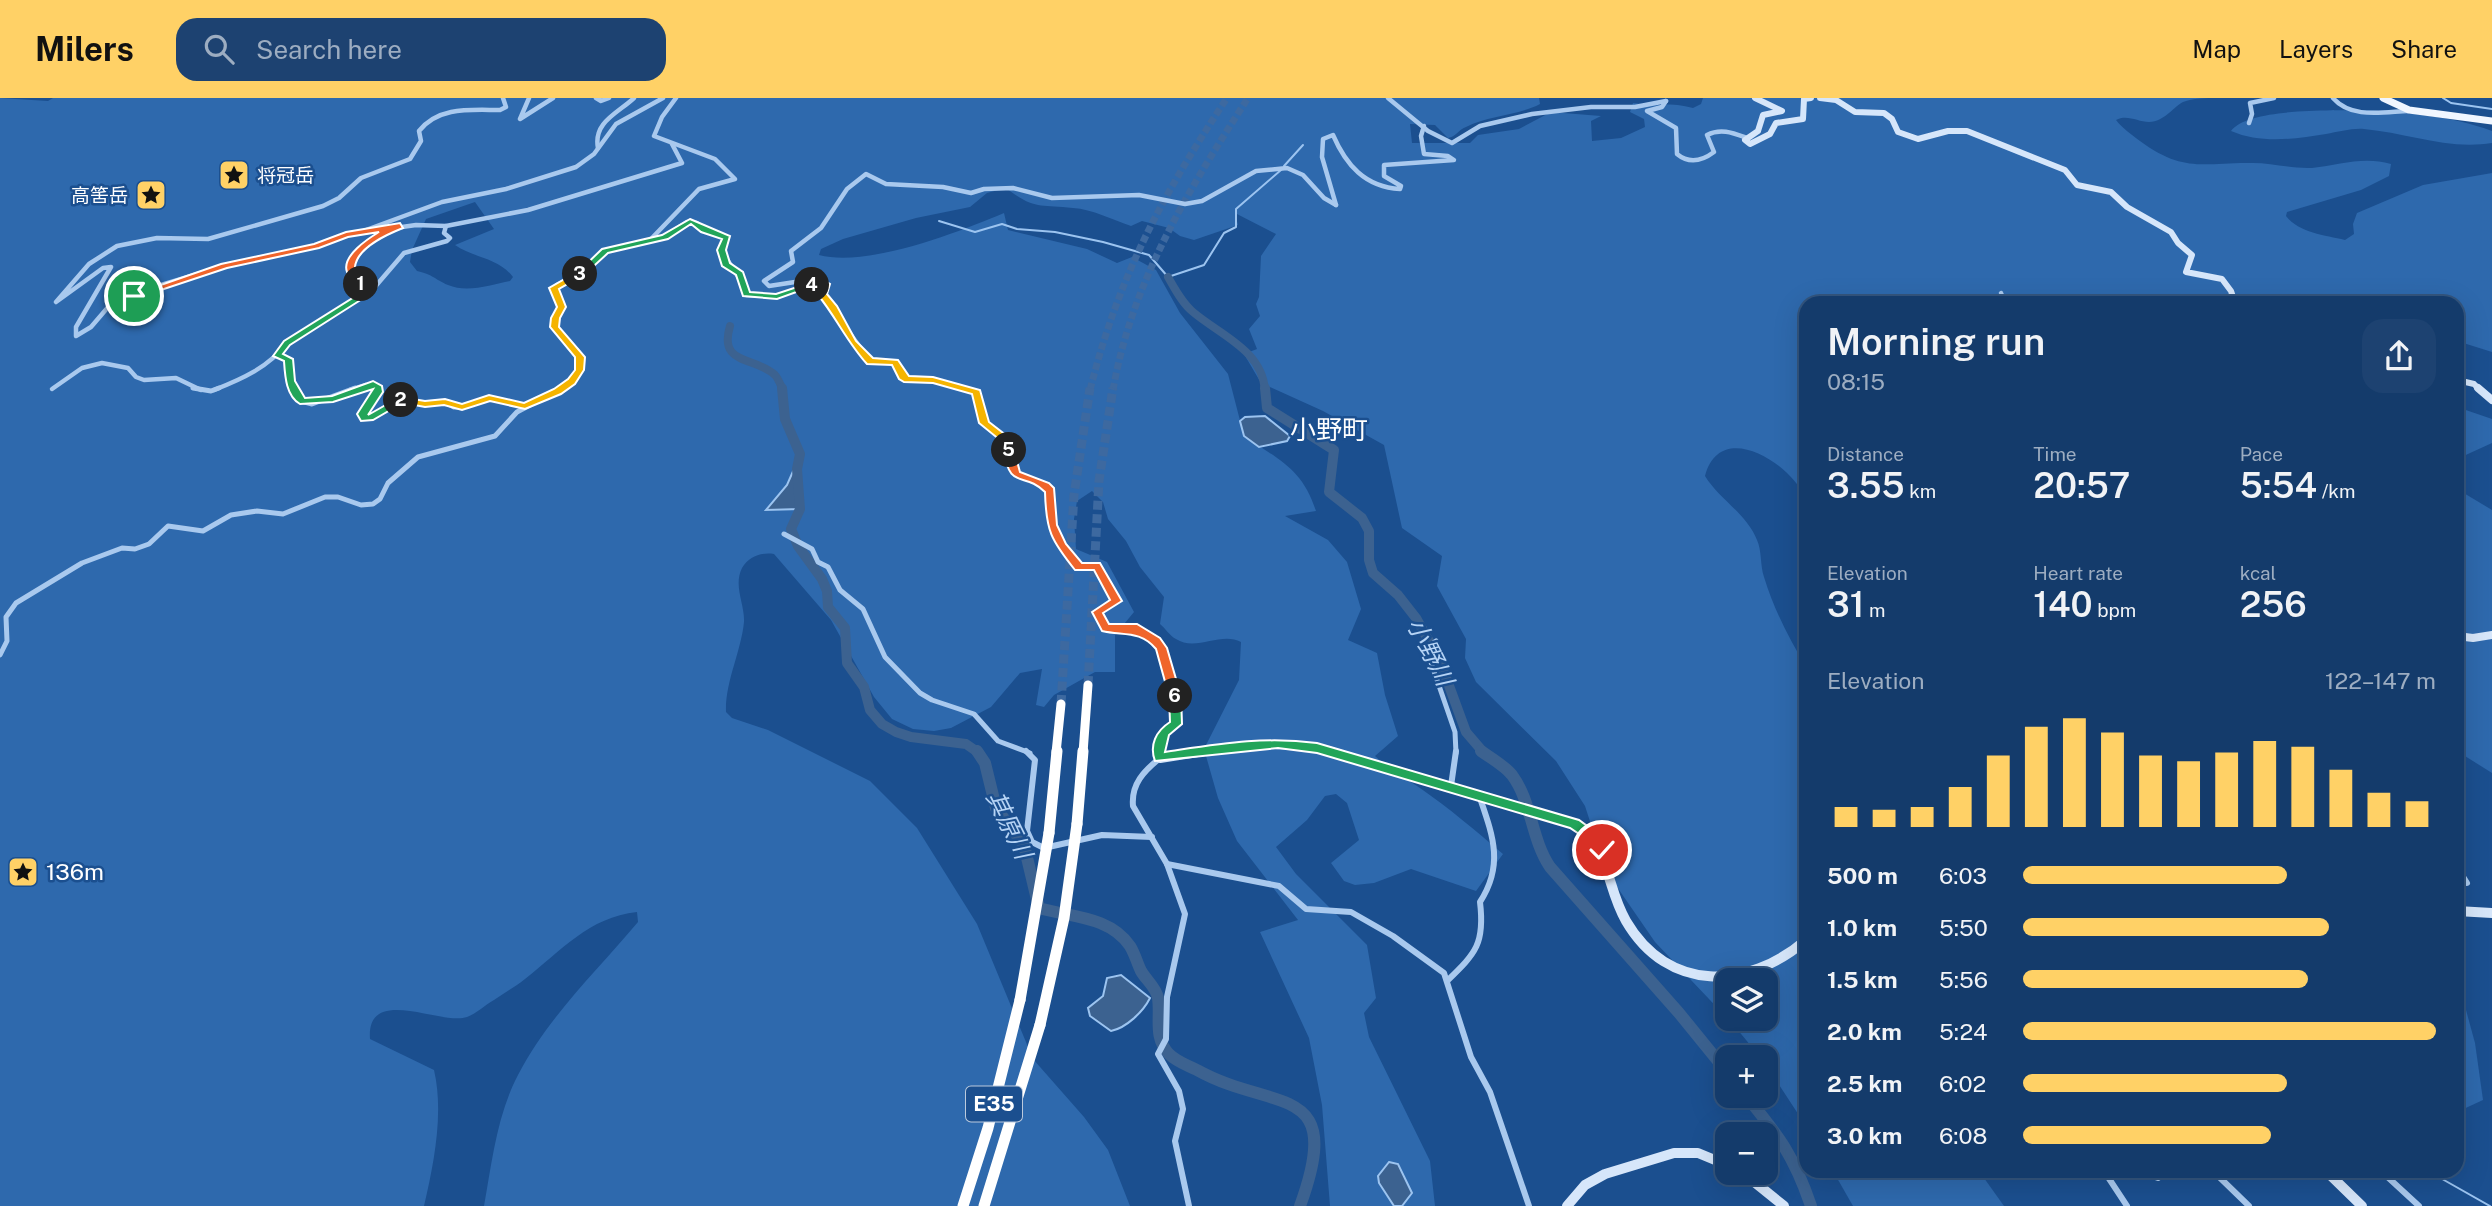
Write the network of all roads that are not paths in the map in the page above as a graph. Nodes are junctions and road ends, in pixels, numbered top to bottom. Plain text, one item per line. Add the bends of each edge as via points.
1 (503, 98) edge
2 (529, 98) edge
3 (553, 98) edge
4 (596, 98) edge
5 (609, 98) edge
6 (634, 98) edge
7 (663, 98) edge
8 (676, 98) edge
9 (1388, 98) edge
10 (1755, 98) edge
11 (1811, 98) edge
12 (1820, 98) edge
13 (2274, 98) edge
14 (2333, 98) edge
15 (2384, 98) edge
16 (1666, 99) edge
17 (2409, 110) junction
18 (2492, 121) edge
19 (2249, 123) dead end
20 (1424, 126) junction
21 (1747, 138) junction
22 (672, 144) junction
23 (598, 148) junction
24 (400, 226) junction
25 (446, 226) junction
26 (361, 233) junction
27 (650, 240) junction
28 (824, 283) junction
29 (367, 292) junction
30 (2001, 293) dead end
31 (2002, 296) edge
32 (2234, 296) edge
33 (277, 356) junction
34 (2464, 382) edge
35 (52, 389) dead end
36 (2492, 400) edge
37 (525, 406) junction
38 (785, 534) dead end
39 (2492, 635) edge
40 (2464, 637) edge
41 (1436, 641) dead end
42 (0, 655) edge
43 (1088, 685) tunnel mouth
44 (1061, 704) tunnel mouth
45 (1160, 758) junction
46 (1451, 786) junction
47 (1479, 795) junction
48 (1152, 836) junction
49 (1167, 864) junction
50 (2464, 911) edge
51 (2492, 913) edge
52 (1799, 946) edge
53 (1448, 980) junction
54 (1715, 1160) edge
55 (2109, 1178) edge
56 (2220, 1178) edge
57 (2333, 1178) edge
58 (2389, 1178) edge
59 (1760, 1185) edge
60 (963, 1206) edge
61 (984, 1206) edge
62 (1189, 1206) edge
63 (1528, 1206) edge
64 (1567, 1206) edge
65 (1784, 1206) edge
66 (2127, 1206) edge
67 (2249, 1206) edge
68 (2362, 1206) edge
69 (2419, 1206) edge

1 - 26 street via 506,107 500,110 457,111 428,121 419,131 421,141 410,159 361,178 330,203 216,237 157,238 109,250 73,279 56,302 111,267 76,327 76,336 88,332 111,302 123,295 134,296 225,266
2 - 3 street via 520,119
4 - 5 street
6 - 23 street via 599,128
7 - 23 street via 616,124
8 - 22 street via 654,136
9 - 20 street
10 - 21 street via 1782,111 1763,115 1758,131
11 - 21 street via 1804,99 1803,119 1776,123 1770,134 1754,144 1746,143
12 - 32 street via 1836,100 1855,112 1884,113 1898,132 1913,138 1953,131 1985,137 2065,170 2077,185 2111,192 2127,207 2171,232 2192,255 2186,272 2228,283
13 - 19 street via 2250,103
14 - 17 street via 2359,113
15 - 17 main road
16 - 20 street via 1635,107 1532,114 1480,126 1452,143
16 - 21 street via 1662,107 1647,111 1677,130 1677,154 1683,160 1697,161 1714,152 1707,138 1711,132
17 - 18 main road
20 - 28 street via 1424,154 1454,160 1384,165 1384,176 1400,189 1381,185 1348,164 1333,135 1323,139 1322,158 1336,205 1303,175 1287,168 1250,174 1202,201 1185,204 1139,195 1052,198 1013,188 967,193 886,184 866,174 851,181 836,210 812,237 793,247 790,266 764,281 769,286 821,278
22 - 25 street via 682,163 528,210
22 - 27 street via 715,159 735,179 699,189
23 - 26 street via 566,171 442,202
24 - 25 street
24 - 26 street
24 - 29 street via 362,248 351,265
25 - 29 street via 447,241 404,253
27 - 28 street via 690,222 727,238 721,250 726,264 740,274 746,295 777,296
27 - 37 street via 605,251 577,276 554,288 561,307 554,327 577,351 580,370 571,382
28 - 45 street via 822,295 870,361 895,362 907,379 933,380 977,392 984,423 1004,438 1016,474 1050,491 1051,525 1062,547 1079,568 1096,565 1116,601 1097,612 1106,628 1137,629 1161,648 1175,698 1176,724 1164,732
29 - 33 street via 287,343
30 - 31 street
33 - 35 street via 240,380 211,391 195,389 176,378 144,380 128,368 102,363 82,368
33 - 37 street via 289,359 290,381 303,402 333,399 373,384 378,388 362,414 365,418 400,400 462,407 489,398
34 - 36 street via 2474,384
37 - 42 street via 495,436 418,457 387,483 373,504 325,497 283,514 231,515 203,531 168,526 149,544 122,548 82,563 9,610 7,641
38 - 48 street via 812,549 818,562 828,567 840,590 863,609 885,657 911,685 932,700 974,714 998,741 1030,753 1035,760 1027,831 1032,842 1044,848 1102,835
39 - 40 street
41 - 46 street via 1426,648 1455,732
43 - 61 highway, E35, bridge via 1077,824 1063,918 1040,1025
44 - 60 highway, E35, bridge via 1049,834 1020,1000
45 - 46 street via 1247,745 1296,744
45 - 48 street via 1138,779 1131,796
46 - 47 street
47 - 52 street via 1574,824 1598,844 1627,922 1648,949 1685,971 1715,979 1734,976
47 - 53 street via 1495,841 1493,876 1480,902 1483,926 1473,956
48 - 49 street
49 - 53 street via 1279,886 1306,909 1351,912 1394,936
49 - 62 street via 1185,914 1167,998 1166,1039 1158,1055 1179,1091 1183,1109 1175,1141
50 - 51 street
53 - 63 street via 1471,1057 1490,1092
54 - 64 street via 1698,1153 1674,1153 1605,1174 1585,1185
55 - 66 street
56 - 67 street
57 - 68 street
58 - 69 street
59 - 65 street

